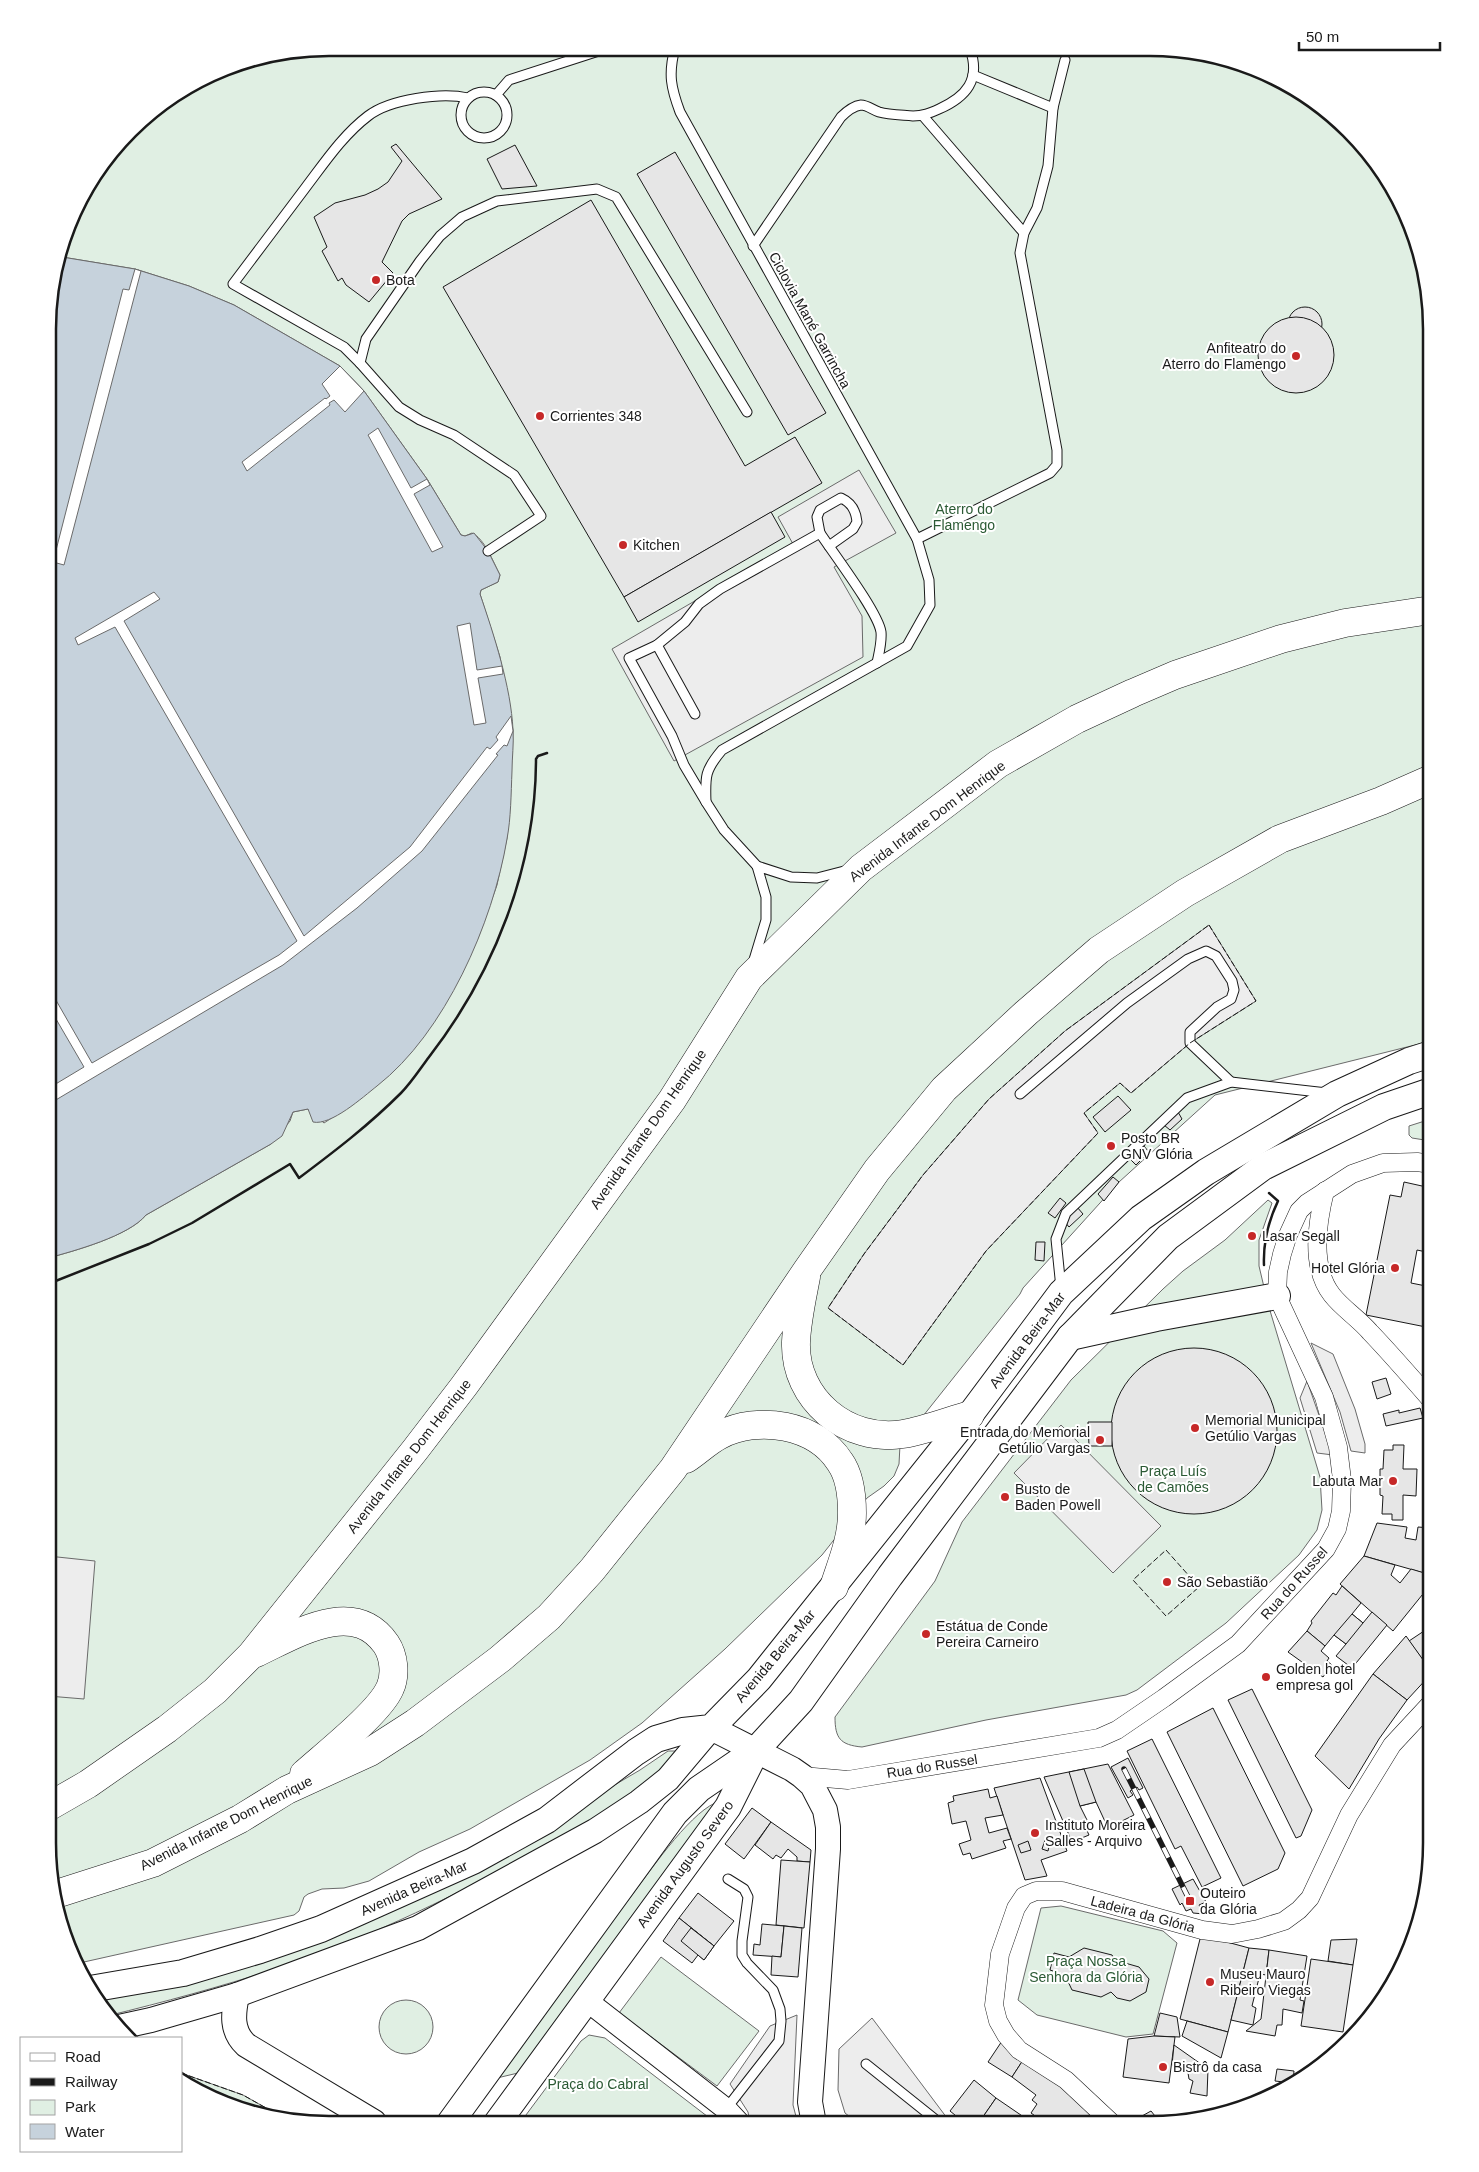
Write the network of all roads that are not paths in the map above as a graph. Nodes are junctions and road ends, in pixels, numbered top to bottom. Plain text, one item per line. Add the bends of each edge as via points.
1 (583, 56) edge
2 (673, 56) edge
3 (972, 56) edge
4 (1065, 60) dead end
5 (973, 75) junction
6 (496, 95) junction
7 (468, 98) junction
8 (1053, 108) junction
9 (923, 116) junction
10 (1024, 233) junction
11 (753, 246) junction
12 (360, 363) junction
13 (747, 412) dead end
14 (820, 533) junction
15 (917, 539) junction
16 (828, 546) junction
17 (488, 551) dead end
18 (1423, 611) edge
19 (657, 645) junction
20 (877, 663) junction
21 (695, 714) dead end
22 (1423, 783) edge
23 (706, 802) junction
24 (757, 866) junction
25 (861, 868) junction
26 (749, 978) junction
27 (1423, 1057) edge
28 (1231, 1082) junction
29 (1020, 1094) dead end
30 (1337, 1094) junction
31 (1423, 1094) edge
32 (1423, 1163) edge
33 (1325, 1191) junction
34 (807, 1270) junction
35 (1061, 1293) junction
36 (1277, 1296) junction
37 (1070, 1337) junction
38 (1423, 1391) edge
39 (970, 1415) junction
40 (673, 1469) junction
41 (834, 1586) junction
42 (251, 1655) junction
43 (1423, 1712) edge
44 (711, 1728) junction
45 (756, 1750) junction
46 (802, 1776) junction
47 (287, 1790) junction
48 (56, 1802) edge
49 (728, 1879) dead end
50 (61, 1892) edge
51 (98, 1988) edge
52 (237, 1995) junction
53 (586, 2000) junction
54 (126, 2025) edge
55 (866, 2064) dead end
56 (364, 2116) edge
57 (454, 2116) edge
58 (502, 2116) edge
59 (732, 2116) edge
60 (813, 2116) edge
61 (931, 2116) edge
62 (1104, 2116) edge

1 - 6 lane via 509,80
2 - 11 lane, Ciclovia Mané Garrincha via 670,87 680,112
3 - 5 lane
4 - 8 lane
5 - 8 lane
5 - 9 lane via 962,96
6 - 7 lane via 481,92
6 - 7 lane via 506,107 507,114 503,128 490,137 476,136 464,127 461,112
7 - 12 lane via 430,96 370,114 346,134 233,284 344,347
8 - 10 lane via 1048,166 1037,208
9 - 10 lane
9 - 11 lane via 880,112 862,105 850,109 841,116
10 - 15 lane via 1020,253 1057,450 1057,465 1050,473
11 - 15 lane, Ciclovia Mané Garrincha
12 - 13 lane via 366,339 420,261 440,236 462,217 498,201 597,189 616,197
12 - 17 lane via 398,407 454,436 514,475 541,516
14 - 16 lane
14 - 16 lane via 820,510 835,500 842,498 848,501 858,522
14 - 19 lane via 720,589 699,604 685,622
15 - 20 lane, Ciclovia Mané Garrincha via 929,580 930,605 907,646
16 - 20 lane via 872,610 881,630
18 - 25 highway, Avenida Infante Dom Henrique via 1345,623 1281,639 1175,675 1133,693 1077,719 998,764
19 - 21 lane
19 - 23 lane via 629,658
20 - 23 lane via 722,750 710,765 705,780
22 - 34 highway, Avenida Infante Dom Henrique via 1280,839 1185,893 1099,950 944,1089 877,1170
23 - 24 lane via 724,830
24 - 25 lane via 790,877 817,878
24 - 26 lane via 766,897 766,920
25 - 26 highway, Avenida Infante Dom Henrique
26 - 42 highway, Avenida Infante Dom Henrique via 672,1100 464,1386
27 - 30 main road, Avenida Beira-Mar
28 - 29 lane via 1190,1043 1190,1032 1217,1007 1231,999 1234,990 1216,956 1206,951 1188,959 1127,1003
28 - 30 lane
28 - 35 lane via 1187,1098 1066,1213 1056,1239
30 - 35 main road, Avenida Beira-Mar via 1189,1183 1141,1218
31 - 37 main road via 1384,1108 1263,1167 1168,1237
32 - 33 street, Rua do Russel via 1383,1163 1352,1174
33 - 36 street, Rua do Russel via 1307,1202 1288,1234 1278,1272
33 - 38 street via 1318,1240 1324,1281 1331,1294
34 - 39 highway via 796,1343 800,1370 808,1389 822,1408 839,1423 859,1431 884,1435 903,1434
34 - 40 highway, Avenida Infante Dom Henrique
35 - 39 main road, Avenida Beira-Mar
36 - 37 main road
36 - 46 street, Rua do Russel via 1306,1355 1333,1425 1342,1480 1341,1511 1337,1529 1326,1550 1238,1644 1117,1730 1099,1738 848,1780
37 - 45 main road via 890,1576 801,1701
39 - 41 main road, Avenida Beira-Mar
40 - 41 highway via 721,1435 758,1425 796,1429 830,1448 841,1462 849,1481 852,1514 850,1542
40 - 47 highway, Avenida Infante Dom Henrique via 592,1570 549,1617 500,1659 370,1752
41 - 44 main road, Avenida Beira-Mar via 759,1679
42 - 47 highway via 315,1627 339,1621 353,1621 369,1627 389,1650 393,1675 384,1697
42 - 48 highway, Avenida Infante Dom Henrique via 215,1691 166,1729
43 - 62 street, Ladeira da Glória via 1392,1745 1354,1807 1310,1898 1284,1921 1232,1934 1202,1930 1062,1891 1036,1890 1024,1896 1016,1908 1000,1954 994,2005 998,2021 1019,2050 1066,2080
44 - 45 main road, Rua do Russel
44 - 51 main road, Avenida Beira-Mar via 683,1731 656,1740 547,1820 473,1861 321,1929 183,1973
44 - 52 main road, Avenida Beira-Mar via 668,1779 595,1831 418,1928
45 - 46 main road, Rua do Russel
45 - 53 main road, Avenida Augusto Severo via 728,1807
45 - 57 main road, Avenida Augusto Severo via 699,1789 676,1813
46 - 60 main road, Rua do Russel via 819,1796 828,1827 810,2102
47 - 50 highway, Avenida Infante Dom Henrique via 240,1819 153,1863
49 - 59 lane via 744,1889 748,1897 742,1955 774,1990 781,2021 779,2041
52 - 54 main road, Avenida Beira-Mar
52 - 56 main road via 233,2012 238,2038
53 - 58 main road, Avenida Augusto Severo
53 - 59 street
55 - 61 lane

